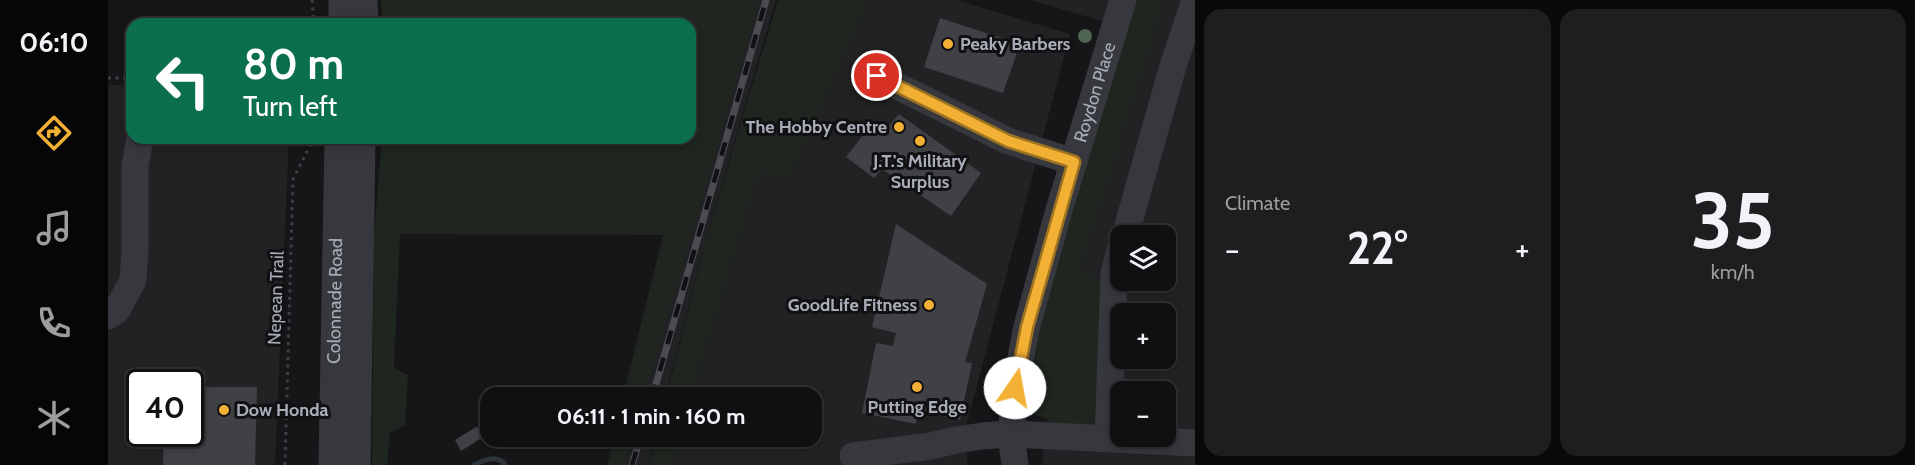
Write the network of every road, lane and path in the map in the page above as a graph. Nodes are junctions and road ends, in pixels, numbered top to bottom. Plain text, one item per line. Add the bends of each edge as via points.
1 (312, 0) edge
2 (342, 0) edge
3 (364, 0) edge
4 (1123, 0) edge
5 (1194, 5) edge
6 (314, 18) edge
7 (342, 18) edge
8 (364, 18) edge
9 (877, 76) dead end
10 (108, 78) edge
11 (126, 78) edge
12 (140, 144) edge
13 (311, 144) edge
14 (338, 144) edge
15 (362, 144) edge
16 (1074, 162) junction
17 (1128, 225) edge
18 (1113, 291) edge
19 (108, 316) edge
20 (1011, 434) junction
21 (1108, 438) junction
22 (1195, 442) edge
23 (853, 456) dead end
24 (285, 465) edge
25 (332, 465) edge
26 (357, 465) edge
27 (1015, 465) edge

1 - 6 path
2 - 7 street
3 - 8 street
4 - 16 street, Roydon Place
5 - 17 street
9 - 16 street via 1008,141
10 - 11 path
12 - 19 street via 135,166 133,280 117,310
13 - 24 path, Nepean Trail via 293,178
14 - 25 street, Colonnade Road
15 - 26 street, Colonnade Road
16 - 20 street, Roydon Place via 1027,327
18 - 21 street
20 - 21 street
20 - 23 street
20 - 27 street, Roydon Place
21 - 22 street

